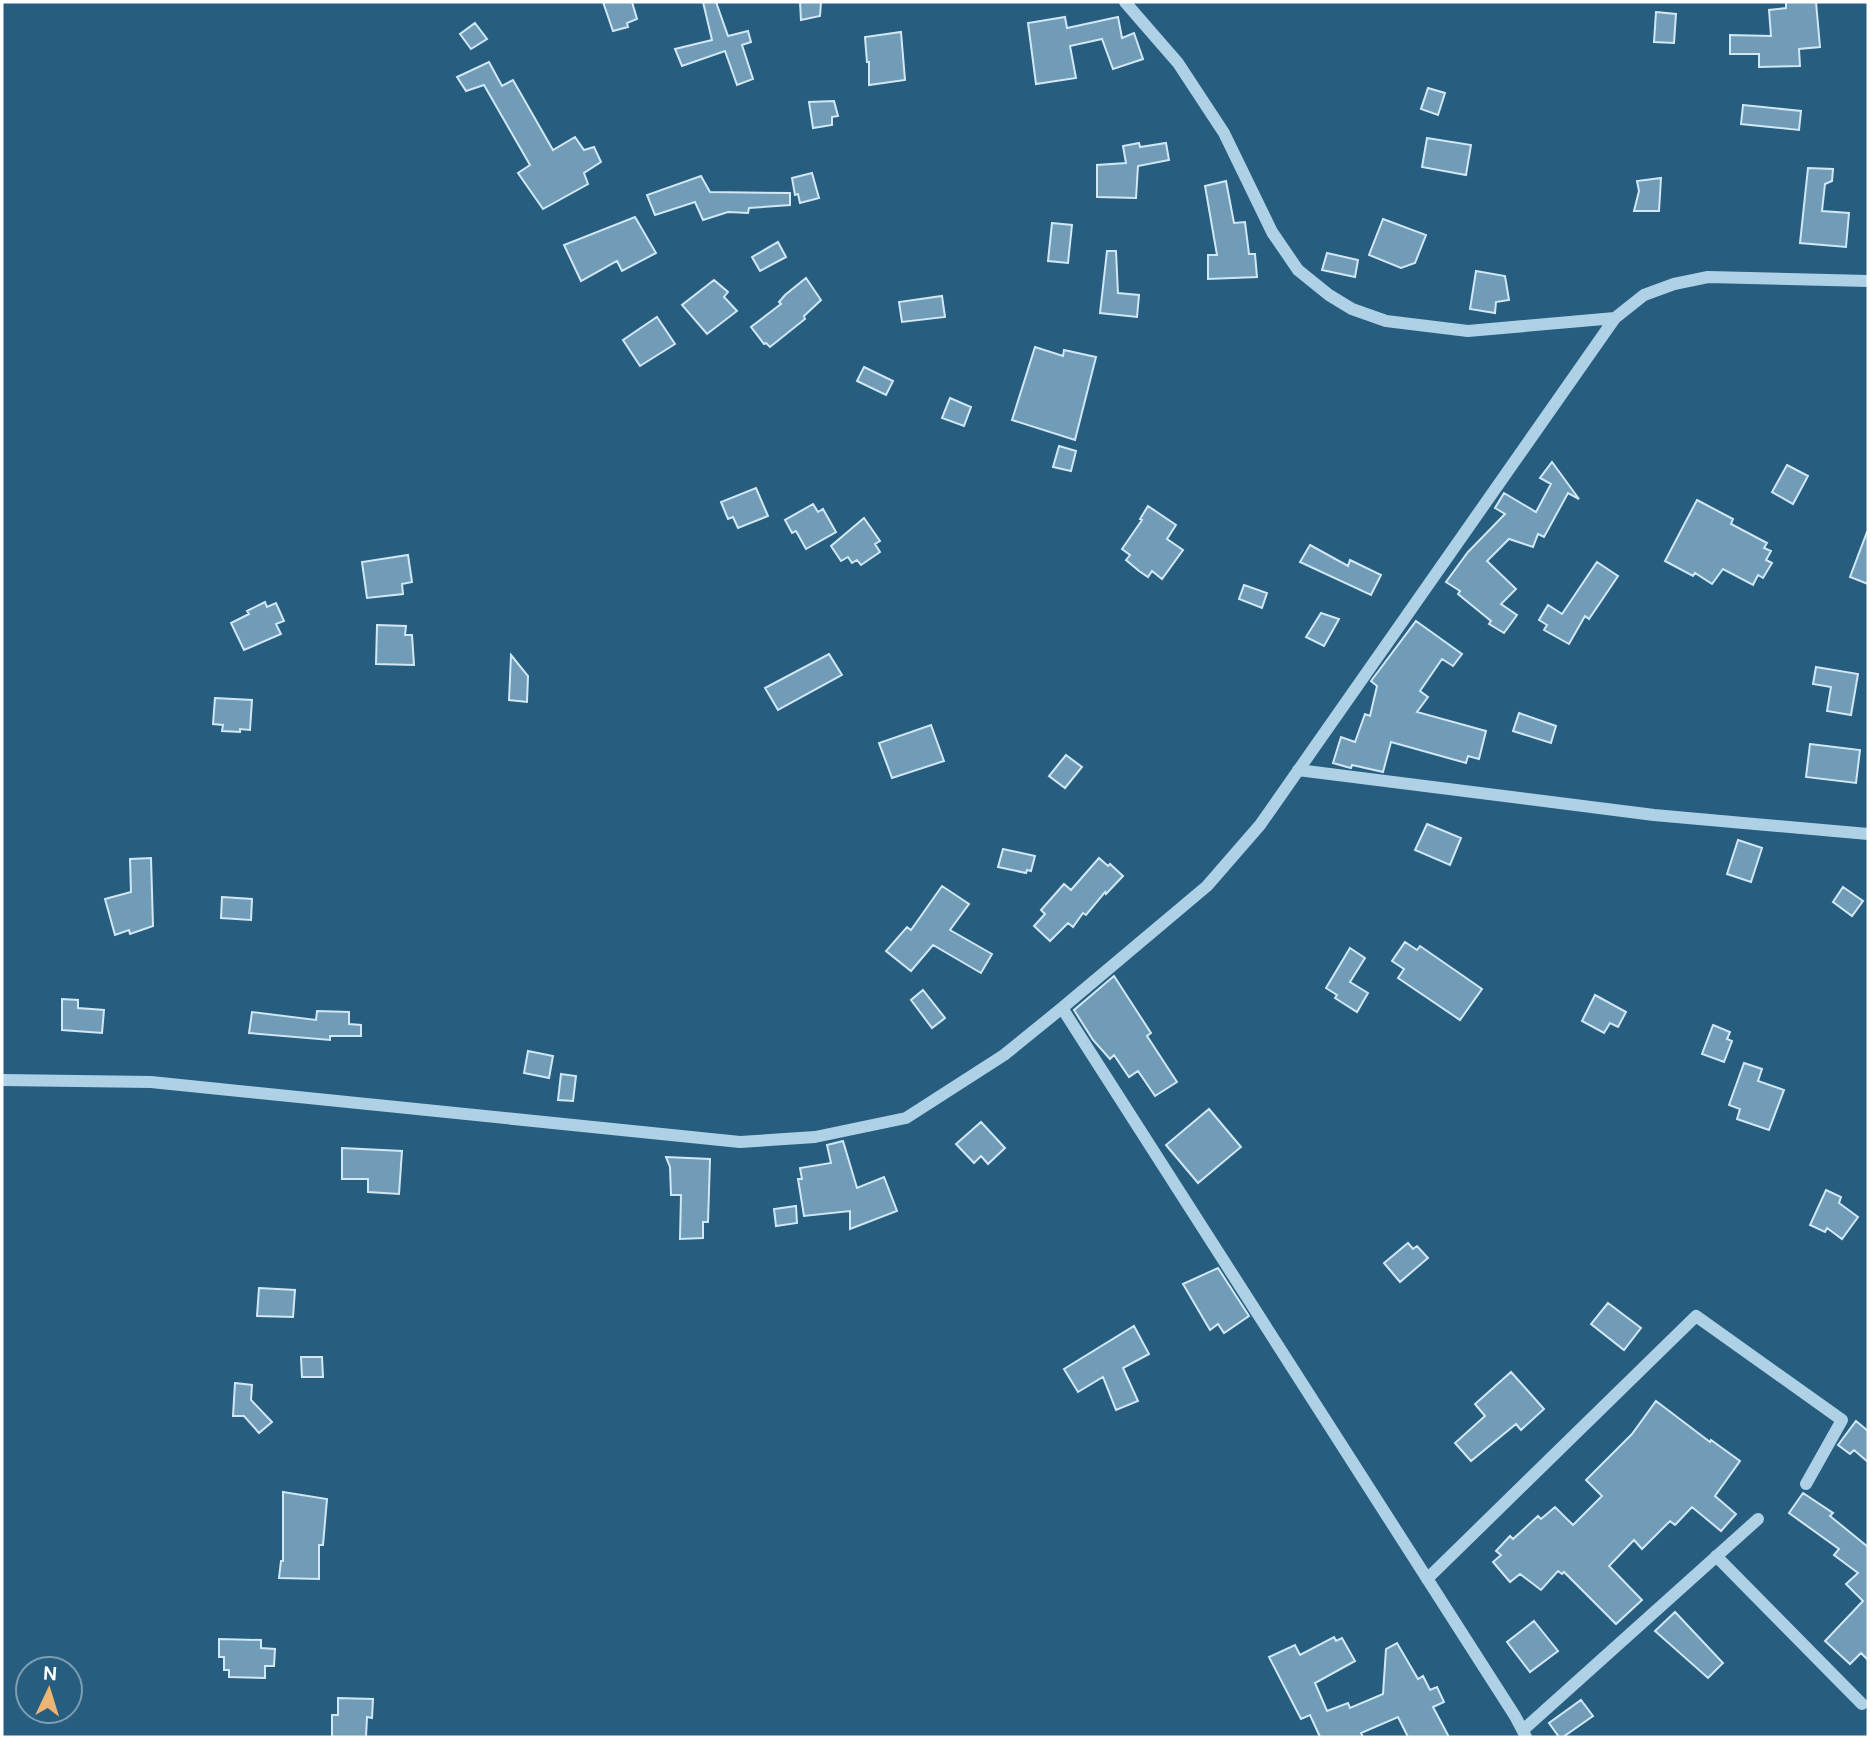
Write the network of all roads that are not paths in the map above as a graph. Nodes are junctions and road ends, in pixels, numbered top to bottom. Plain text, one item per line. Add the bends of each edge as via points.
1 (1125, 2) edge
2 (1868, 281) edge
3 (1615, 318) junction
4 (1298, 770) junction
5 (1868, 834) edge
6 (1062, 1007) junction
7 (2, 1080) edge
8 (1806, 1483) dead end
9 (1758, 1519) dead end
10 (1716, 1556) junction
11 (1427, 1579) junction
12 (1862, 1704) dead end
13 (1525, 1733) edge

1 - 3 street via 1178,63 1224,133 1272,232 1298,270 1329,295 1386,321 1468,331
2 - 3 street via 1708,277 1644,295
3 - 4 street
4 - 5 street via 1654,815
4 - 6 street via 1260,825 1207,886
6 - 7 street via 1004,1055 906,1118 803,1138 740,1142 151,1082
6 - 11 street
8 - 11 street via 1842,1420 1696,1316
9 - 10 street
10 - 12 street
10 - 13 street
11 - 13 street

